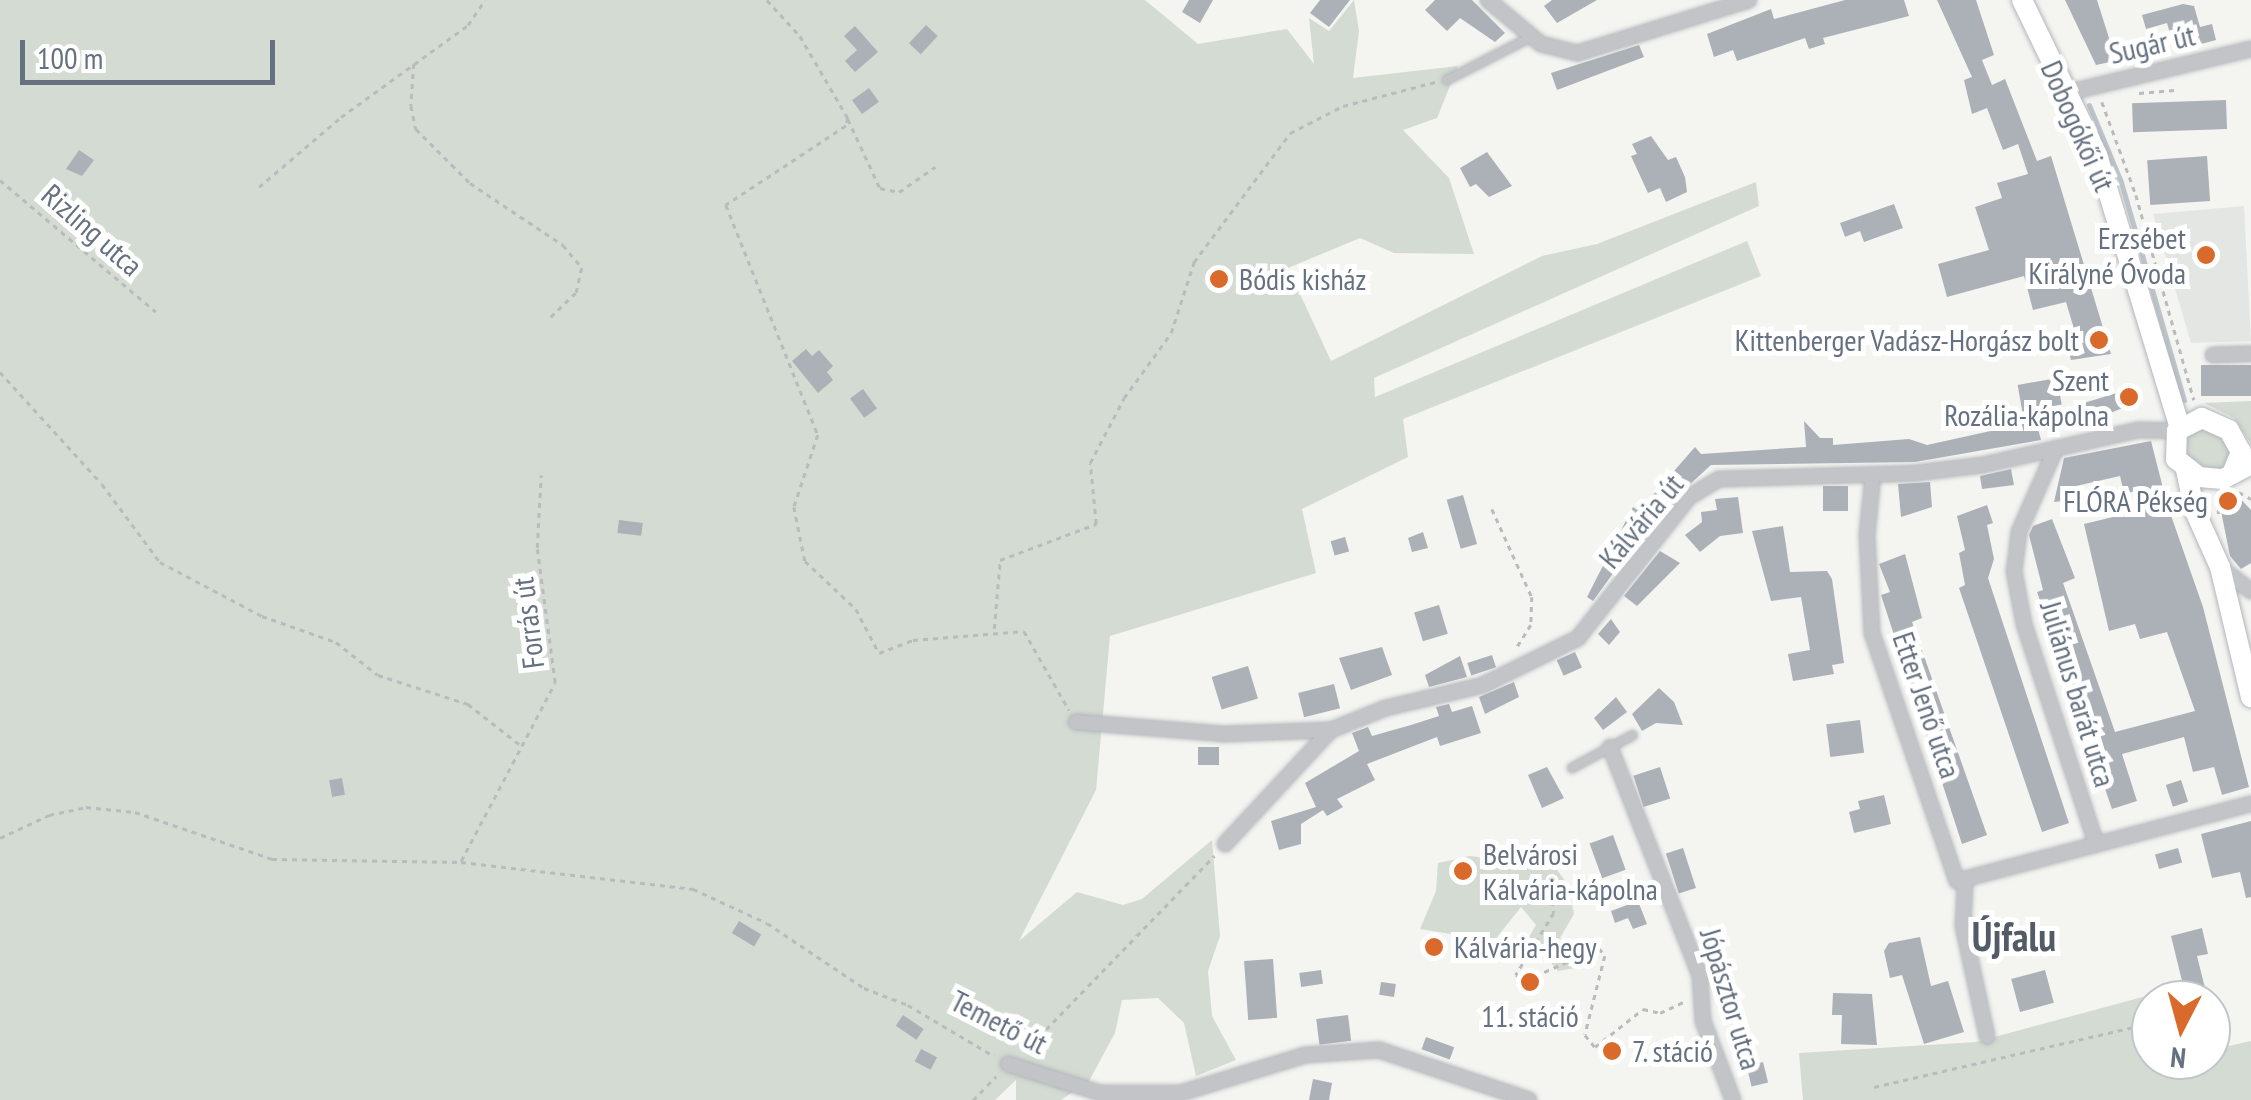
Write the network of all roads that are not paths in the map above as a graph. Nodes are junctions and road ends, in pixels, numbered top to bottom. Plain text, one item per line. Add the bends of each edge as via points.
1 (1488, 0) edge
2 (1688, 0) edge
3 (1749, 0) edge
4 (2022, 0) edge
5 (1698, 14) junction
6 (1530, 37) junction
7 (2251, 49) edge
8 (1446, 80) road end
9 (2066, 93) junction
10 (2251, 354) edge
11 (2213, 355) dead end
12 (2184, 425) junction
13 (2245, 446) edge
14 (2056, 448) junction
15 (2186, 470) junction
16 (1873, 476) junction
17 (2228, 479) edge
18 (2214, 530) junction
19 (2220, 567) junction
20 (2251, 591) edge
21 (2251, 697) edge
22 (1082, 725) road end
23 (1331, 730) junction
24 (1633, 735) dead end
25 (1610, 747) junction
26 (1572, 768) dead end
27 (2251, 804) edge
28 (1226, 844) road end
29 (2096, 844) junction
30 (1965, 884) junction
31 (1986, 1036) dead end
32 (1008, 1064) road end
33 (1529, 1100) edge
34 (1733, 1100) edge

1 - 6 street
2 - 5 street
3 - 5 street
4 - 9 main road, Dobogókői út
5 - 6 street via 1590,52 1551,49
6 - 8 lane
7 - 9 street, Sugár út
9 - 12 main road, Dobogókői út via 2098,155
10 - 11 street
12 - 13 main road via 2211,420
12 - 14 street, Kálvária út
12 - 15 main road, Dobogókői út
13 - 17 main road
14 - 16 street, Kálvária út via 1983,466
14 - 29 street, Juliánus barát utca via 2019,532 2014,571 2024,624
15 - 17 main road
15 - 18 main road, Dobogókői út via 2194,508
16 - 23 street, Kálvária út via 1746,474 1706,484 1672,517 1578,638 1514,673
16 - 30 street, Etter Jenő utca via 1867,534 1872,633 1957,881
17 - 18 main road
18 - 19 main road, Dobogókői út
19 - 20 street
19 - 21 main road, Dobogókői út
22 - 23 street, Kálvária út
23 - 28 street
24 - 25 lane
25 - 26 lane
25 - 34 street, Jópásztor utca via 1700,976 1703,1021
27 - 29 street
29 - 30 street
30 - 31 street, Etter Jenő utca via 1965,943
32 - 33 street, Temető út via 1100,1093 1180,1094 1305,1055 1379,1050

